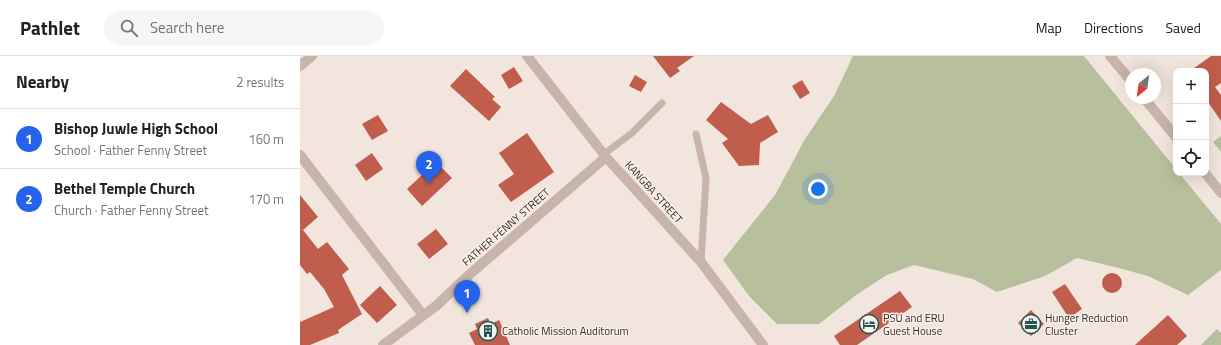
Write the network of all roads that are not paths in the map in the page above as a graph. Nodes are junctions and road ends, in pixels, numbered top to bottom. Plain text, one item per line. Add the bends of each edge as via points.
1 (312, 56) edge
2 (527, 56) edge
3 (1110, 56) edge
4 (300, 66) edge
5 (1125, 75) edge
6 (662, 103) dead end
7 (1149, 104) edge
8 (1173, 133) edge
9 (696, 134) dead end
10 (300, 155) edge
11 (605, 155) junction
12 (1207, 176) edge
13 (1221, 193) edge
14 (701, 262) junction
15 (423, 315) junction
16 (383, 345) edge
17 (764, 345) edge

1 - 4 street
2 - 11 street, KANGBA STREET
3 - 5 street
6 - 11 lane
7 - 8 street
9 - 14 lane via 706,178
10 - 15 street
11 - 14 street, KANGBA STREET
11 - 15 street, FATHER FENNY STREET
12 - 13 street
14 - 17 street, KANGBA STREET
15 - 16 street, FATHER FENNY STREET

